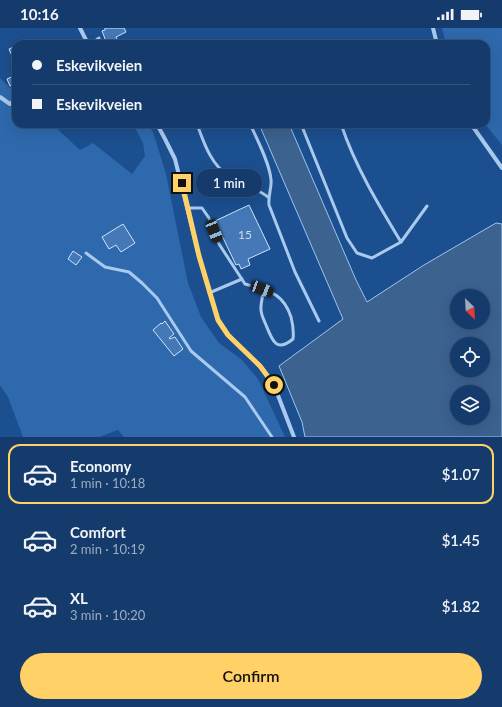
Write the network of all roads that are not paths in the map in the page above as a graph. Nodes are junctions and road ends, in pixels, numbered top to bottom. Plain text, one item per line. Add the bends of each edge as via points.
1 (80, 28) edge
2 (433, 28) edge
3 (100, 38) dead end
4 (87, 40) edge
5 (96, 40) edge
6 (436, 40) edge
7 (0, 97) edge
8 (12, 103) edge
9 (159, 128) edge
10 (198, 128) edge
11 (252, 128) edge
12 (303, 128) edge
13 (342, 128) edge
14 (474, 128) edge
15 (502, 168) edge
16 (268, 197) junction
17 (428, 206) dead end
18 (188, 208) junction
19 (401, 242) junction
20 (86, 253) dead end
21 (242, 279) junction
22 (262, 289) junction
23 (209, 293) junction
24 (319, 321) dead end
25 (272, 437) edge
26 (294, 437) edge

1 - 4 street
2 - 6 street
3 - 5 lane
7 - 8 street via 10,104
9 - 18 street via 175,159
10 - 16 lane via 214,163 228,176
11 - 16 lane via 272,181
12 - 19 lane via 347,238 357,253 372,258
13 - 19 lane via 362,174
14 - 15 street
16 - 24 lane via 295,272
17 - 19 lane
18 - 21 lane via 202,208
18 - 23 street
20 - 25 lane via 105,267 129,272 142,283 157,298 191,351 245,397
21 - 22 lane via 246,284
21 - 23 lane
22 - 22 lane via 283,300 288,309 294,329 293,339 287,344 276,344 269,333 260,308 264,294
23 - 26 street via 218,320 228,335 260,366 274,385

